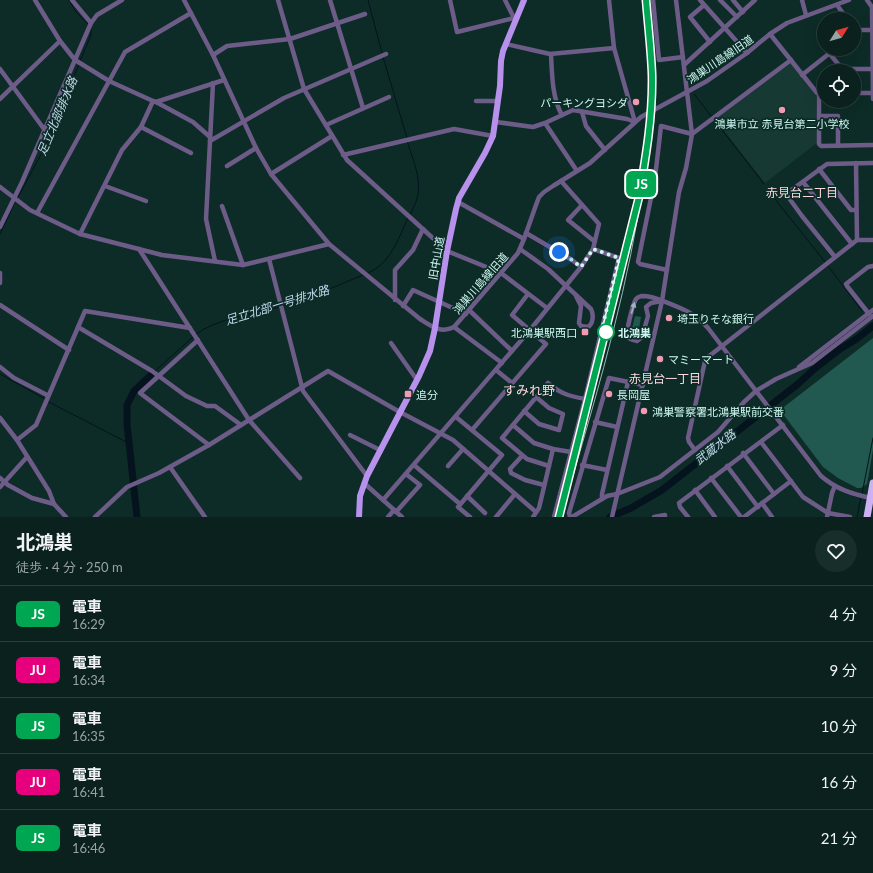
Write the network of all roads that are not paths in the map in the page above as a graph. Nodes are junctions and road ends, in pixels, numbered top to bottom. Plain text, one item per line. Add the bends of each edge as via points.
1 (35, 0) edge
2 (72, 0) edge
3 (122, 0) edge
4 (184, 0) edge
5 (278, 0) edge
6 (330, 0) edge
7 (450, 0) edge
8 (505, 0) edge
9 (524, 0) edge
10 (609, 0) edge
11 (653, 0) edge
12 (676, 0) edge
13 (700, 0) edge
14 (720, 0) edge
15 (733, 0) edge
16 (755, 0) edge
17 (802, 0) edge
18 (849, 0) edge
19 (867, 0) edge
20 (704, 5) junction
21 (837, 5) junction
22 (743, 12) junction
23 (842, 12) edge
24 (191, 13) junction
25 (365, 14) dead end
26 (806, 15) junction
27 (737, 17) junction
28 (515, 18) junction
29 (91, 23) junction
30 (337, 23) junction
31 (725, 28) junction
32 (861, 30) edge
33 (872, 30) junction
34 (770, 34) junction
35 (290, 39) junction
36 (60, 41) junction
37 (710, 42) junction
38 (506, 44) junction
39 (614, 48) junction
40 (747, 53) junction
41 (386, 54) dead end
42 (551, 54) junction
43 (213, 55) junction
44 (823, 56) edge
45 (832, 56) edge
46 (683, 57) junction
47 (75, 60) junction
48 (791, 60) junction
49 (684, 65) junction
50 (872, 68) edge
51 (0, 69) edge
52 (351, 69) junction
53 (802, 75) junction
54 (224, 80) junction
55 (109, 81) junction
56 (213, 83) junction
57 (12, 87) junction
58 (304, 89) junction
59 (687, 92) junction
60 (817, 93) edge
61 (861, 93) edge
62 (873, 93) edge
63 (389, 97) dead end
64 (873, 98) edge
65 (0, 99) edge
66 (155, 101) junction
67 (476, 101) dead end
68 (498, 101) junction
69 (363, 108) junction
70 (820, 108) edge
71 (582, 112) junction
72 (562, 115) junction
73 (819, 116) junction
74 (244, 122) junction
75 (496, 122) junction
76 (635, 122) junction
77 (545, 123) junction
78 (326, 125) junction
79 (141, 127) junction
80 (44, 129) junction
81 (692, 134) junction
82 (332, 136) junction
83 (493, 136) junction
84 (210, 139) junction
85 (873, 145) edge
86 (838, 146) junction
87 (256, 148) junction
88 (606, 150) junction
89 (191, 153) dead end
90 (343, 155) junction
91 (856, 163) junction
92 (873, 163) edge
93 (227, 166) dead end
94 (819, 169) junction
95 (577, 171) junction
96 (271, 174) junction
97 (561, 181) junction
98 (803, 182) junction
99 (105, 186) junction
100 (0, 187) edge
101 (13, 198) junction
102 (146, 201) dead end
103 (458, 202) junction
104 (582, 205) junction
105 (222, 206) dead end
106 (856, 210) junction
107 (37, 213) junction
108 (0, 228) edge
109 (423, 229) junction
110 (526, 233) junction
111 (80, 234) junction
112 (524, 239) junction
113 (857, 240) junction
114 (873, 240) edge
115 (594, 241) junction
116 (329, 244) junction
117 (852, 244) junction
118 (139, 248) junction
119 (520, 248) junction
120 (593, 249) junction
121 (447, 251) junction
122 (835, 257) junction
123 (269, 258) junction
124 (215, 261) junction
125 (242, 265) junction
126 (873, 266) edge
127 (581, 267) junction
128 (667, 270) junction
129 (0, 274) edge
130 (501, 274) junction
131 (0, 283) edge
132 (565, 286) junction
133 (528, 294) junction
134 (576, 296) junction
135 (395, 300) junction
136 (439, 301) junction
137 (662, 301) junction
138 (0, 305) edge
139 (403, 306) junction
140 (547, 308) junction
141 (468, 312) junction
142 (872, 313) edge
143 (78, 327) junction
144 (454, 327) junction
145 (435, 328) junction
146 (192, 330) junction
147 (530, 330) junction
148 (197, 339) junction
149 (391, 343) dead end
150 (722, 346) junction
151 (68, 350) junction
152 (512, 351) junction
153 (502, 363) junction
154 (0, 367) edge
155 (496, 370) junction
156 (158, 375) junction
157 (417, 380) junction
158 (628, 382) junction
159 (512, 383) junction
160 (642, 385) junction
161 (302, 387) junction
162 (758, 392) junction
163 (47, 396) junction
164 (536, 397) junction
165 (585, 399) junction
166 (524, 411) junction
167 (400, 412) junction
168 (456, 417) junction
169 (0, 418) edge
170 (249, 420) junction
171 (596, 422) junction
172 (240, 425) junction
173 (512, 425) junction
174 (783, 425) junction
175 (617, 427) junction
176 (472, 430) junction
177 (441, 434) junction
178 (350, 435) dead end
179 (17, 440) junction
180 (761, 442) junction
181 (209, 444) junction
182 (464, 449) junction
183 (552, 449) junction
184 (380, 450) junction
185 (695, 450) junction
186 (571, 452) junction
187 (743, 453) junction
188 (522, 456) junction
189 (27, 457) junction
190 (414, 465) junction
191 (582, 465) junction
192 (448, 466) dead end
193 (549, 466) junction
194 (727, 466) junction
195 (170, 467) junction
196 (607, 470) junction
197 (488, 471) junction
198 (406, 474) junction
199 (367, 476) junction
200 (0, 478) edge
201 (300, 478) dead end
202 (711, 478) junction
203 (791, 481) junction
204 (5, 483) junction
205 (364, 483) junction
206 (873, 483) edge
207 (544, 485) junction
208 (835, 486) junction
209 (0, 487) edge
210 (695, 490) junction
211 (515, 494) junction
212 (774, 494) junction
213 (617, 495) junction
214 (467, 496) junction
215 (602, 498) junction
216 (872, 498) edge
217 (384, 500) junction
218 (762, 503) junction
219 (54, 504) junction
220 (460, 504) junction
221 (758, 506) junction
222 (395, 511) junction
223 (485, 512) dead end
224 (536, 512) junction
225 (828, 515) edge
226 (66, 517) edge
227 (95, 517) edge
228 (205, 517) edge
229 (359, 517) edge
230 (388, 517) edge
231 (402, 517) edge
232 (470, 517) edge
233 (496, 517) edge
234 (533, 517) edge
235 (554, 517) edge
236 (571, 517) edge
237 (612, 517) edge
238 (654, 517) edge
239 (665, 517) edge
240 (688, 517) edge
241 (714, 517) edge
242 (744, 517) edge
243 (772, 517) edge
244 (850, 517) edge
245 (867, 517) edge

1 - 36 street
2 - 29 street
3 - 29 street via 97,15
4 - 24 street
5 - 35 street
6 - 30 street
7 - 28 street via 457,32
8 - 28 street
9 - 28 main road, 旧中山道
10 - 39 street
11 - 46 street via 659,60
12 - 46 street
13 - 20 street
14 - 27 street
15 - 22 street
16 - 22 street
17 - 26 street
18 - 21 street, 鴻巣川島線旧道
19 - 33 street via 872,7
20 - 31 street
20 - 37 street via 690,17
21 - 23 street
21 - 26 street, 鴻巣川島線旧道
22 - 27 street
24 - 43 street
24 - 55 street via 126,52
25 - 30 street
26 - 34 street, 鴻巣川島線旧道
27 - 31 street
28 - 38 main road, 旧中山道
29 - 47 street
30 - 35 street
30 - 52 street
31 - 37 street
31 - 40 street
32 - 33 street
33 - 50 street
34 - 40 street, 鴻巣川島線旧道
34 - 48 street
35 - 43 street via 227,46
35 - 58 street
36 - 47 street
36 - 57 street
37 - 49 street
38 - 42 street
38 - 68 main road, 旧中山道 via 501,61
39 - 42 street
39 - 76 street
40 - 59 street, 鴻巣川島線旧道
41 - 52 street
42 - 72 street via 557,107
43 - 54 street
44 - 53 street
45 - 50 street via 842,69
46 - 49 street
47 - 55 street
47 - 80 street
48 - 53 street
48 - 81 street
49 - 59 street
50 - 62 street
51 - 57 street
52 - 58 street
52 - 69 street
53 - 60 street
54 - 56 street
54 - 74 street
55 - 66 street
55 - 107 street
56 - 66 street
56 - 84 street
57 - 65 street
57 - 80 street
58 - 74 street
58 - 78 street
59 - 76 street, 鴻巣川島線旧道
59 - 81 street
61 - 62 street
62 - 64 street
63 - 69 street
66 - 79 street
66 - 84 street via 193,122
67 - 68 street
68 - 75 main road, 旧中山道
69 - 78 street
70 - 73 street
71 - 72 street via 573,110
71 - 76 street
71 - 88 street via 586,126
72 - 77 street
73 - 86 street via 819,144
73 - 86 street via 838,116
74 - 84 street
74 - 87 street
75 - 77 street via 533,127
75 - 83 main road, 旧中山道
76 - 88 street, 鴻巣川島線旧道
77 - 95 street
78 - 82 street
79 - 89 street
79 - 99 street via 122,150
80 - 101 street
81 - 128 street via 679,192
81 - 128 street via 661,126 655,178 638,262
82 - 90 street
82 - 96 street
83 - 90 street via 454,129
83 - 103 main road, 旧中山道
84 - 124 street via 206,219
85 - 86 street
87 - 93 street
87 - 96 street
88 - 95 street, 鴻巣川島線旧道
90 - 109 street
91 - 92 street
91 - 94 street via 827,164
91 - 106 street
94 - 98 street
94 - 106 street via 851,210
95 - 97 street, 鴻巣川島線旧道
96 - 116 street
97 - 104 street
97 - 110 street, 鴻巣川島線旧道 via 539,197
98 - 117 street
98 - 122 street via 786,194
99 - 102 street
99 - 111 street
100 - 101 street
101 - 107 street
101 - 108 street
103 - 112 street
103 - 121 main road, 旧中山道
104 - 115 street via 599,224
104 - 115 street via 568,220
105 - 125 street
106 - 113 street
107 - 111 street
109 - 121 street
109 - 135 street via 413,250 395,270
110 - 112 street, 鴻巣川島線旧道
110 - 127 street
111 - 118 street
112 - 119 street, 鴻巣川島線旧道
113 - 114 street
113 - 117 street
115 - 120 street
116 - 123 street
116 - 135 street
117 - 122 street
118 - 124 street via 162,255
118 - 146 street
119 - 130 street, 鴻巣川島線旧道
119 - 132 street via 540,262
120 - 127 street
120 - 165 street via 619,258
121 - 130 street
121 - 136 main road, 旧中山道
122 - 150 street
123 - 125 street
123 - 161 street
124 - 125 street
126 - 142 street via 846,284
127 - 132 street
128 - 137 street
129 - 131 street
130 - 133 street
130 - 141 street, 鴻巣川島線旧道
132 - 134 street
132 - 140 street
133 - 140 street
133 - 147 street via 512,315
134 - 134 street via 592,311 591,324 588,327 578,323 581,306
135 - 139 street
136 - 139 street via 413,290
136 - 141 street
136 - 145 main road, 旧中山道
137 -> 137 street via 646,307 648,316 642,337 637,340 630,339 627,332 637,298 644,295
137 - 150 street via 695,315
137 - 160 street
138 - 151 street
139 - 145 street
140 - 147 street
141 - 144 street, 鴻巣川島線旧道
141 - 152 street
142 - 162 street via 812,363 767,384
143 - 146 street via 85,312
143 - 151 street
143 - 156 street
144 - 145 street, 鴻巣川島線旧道 via 446,330
144 - 153 street
145 - 157 main road, 旧中山道 via 430,351
146 - 148 street
147 - 152 street
147 - 159 street via 546,344
148 - 156 street
148 - 170 street
149 - 157 street
150 - 162 street
150 - 185 street via 705,361 688,438
151 - 163 street
152 - 153 street
153 - 155 street
154 - 163 street via 14,378
155 - 159 street
155 - 168 street
156 - 172 street via 186,396 208,406 215,406
156 - 181 street via 140,393
157 - 167 main road, 旧中山道
158 - 160 street
158 - 171 street via 609,378
158 - 175 street
159 - 176 street
160 - 213 street
161 - 167 street via 328,371
161 - 170 street
161 - 199 street
162 - 174 street
162 - 185 street via 744,402 718,432
163 - 179 street via 36,425
164 - 165 street via 548,383 564,395
164 - 166 street
164 - 166 street via 549,408 563,414 559,430 539,424
165 - 186 street
166 - 173 street
167 - 177 street
167 - 184 main road, 旧中山道
168 - 176 street
168 - 177 street
169 - 179 street
170 - 172 street
170 - 201 street
171 - 175 street
171 - 191 street
172 - 181 street
173 - 183 street via 532,442
173 - 188 street via 502,438
174 - 180 street
174 - 208 street via 821,476
175 - 196 street
176 - 197 street via 502,455
177 - 182 street
177 - 190 street
178 - 184 street
179 - 189 street
180 - 187 street
180 - 203 street
181 - 195 street
182 - 192 street
182 - 197 street
183 - 186 street
183 - 193 street
184 - 199 main road, 旧中山道
185 - 213 street via 660,477
186 - 235 street
187 - 194 street
187 - 212 street
188 - 193 street
188 - 207 street via 510,469 511,473
189 - 204 street
189 - 219 street via 49,491
190 - 198 street
190 - 220 street
191 - 196 street
191 - 236 street via 569,513
193 - 207 street
194 - 202 street
194 - 221 street
195 - 227 street via 131,485
195 - 228 street
196 - 215 street
197 - 211 street
197 - 214 street
198 - 217 street
198 - 222 street via 420,485
199 - 205 main road, 旧中山道
200 - 204 street
202 - 210 street
202 - 242 street
203 - 212 street
203 - 225 street via 803,497
204 - 209 street
204 - 219 street via 32,498
205 - 217 street
205 - 229 main road, 旧中山道 via 360,496
206 - 216 highway
207 - 224 street
208 - 216 street via 852,494
208 - 225 street
210 - 240 street via 679,502
210 - 241 street
211 - 224 street
211 - 233 street
212 - 218 street
213 - 215 street
213 - 237 street
214 - 220 street
214 - 223 street
215 - 236 street
216 - 245 highway
217 - 222 street
218 - 221 street
218 - 243 street
219 - 226 street
220 - 232 street via 458,507
221 - 242 street
222 - 230 street
222 - 231 street
224 - 234 street
225 - 244 street
238 - 239 street

